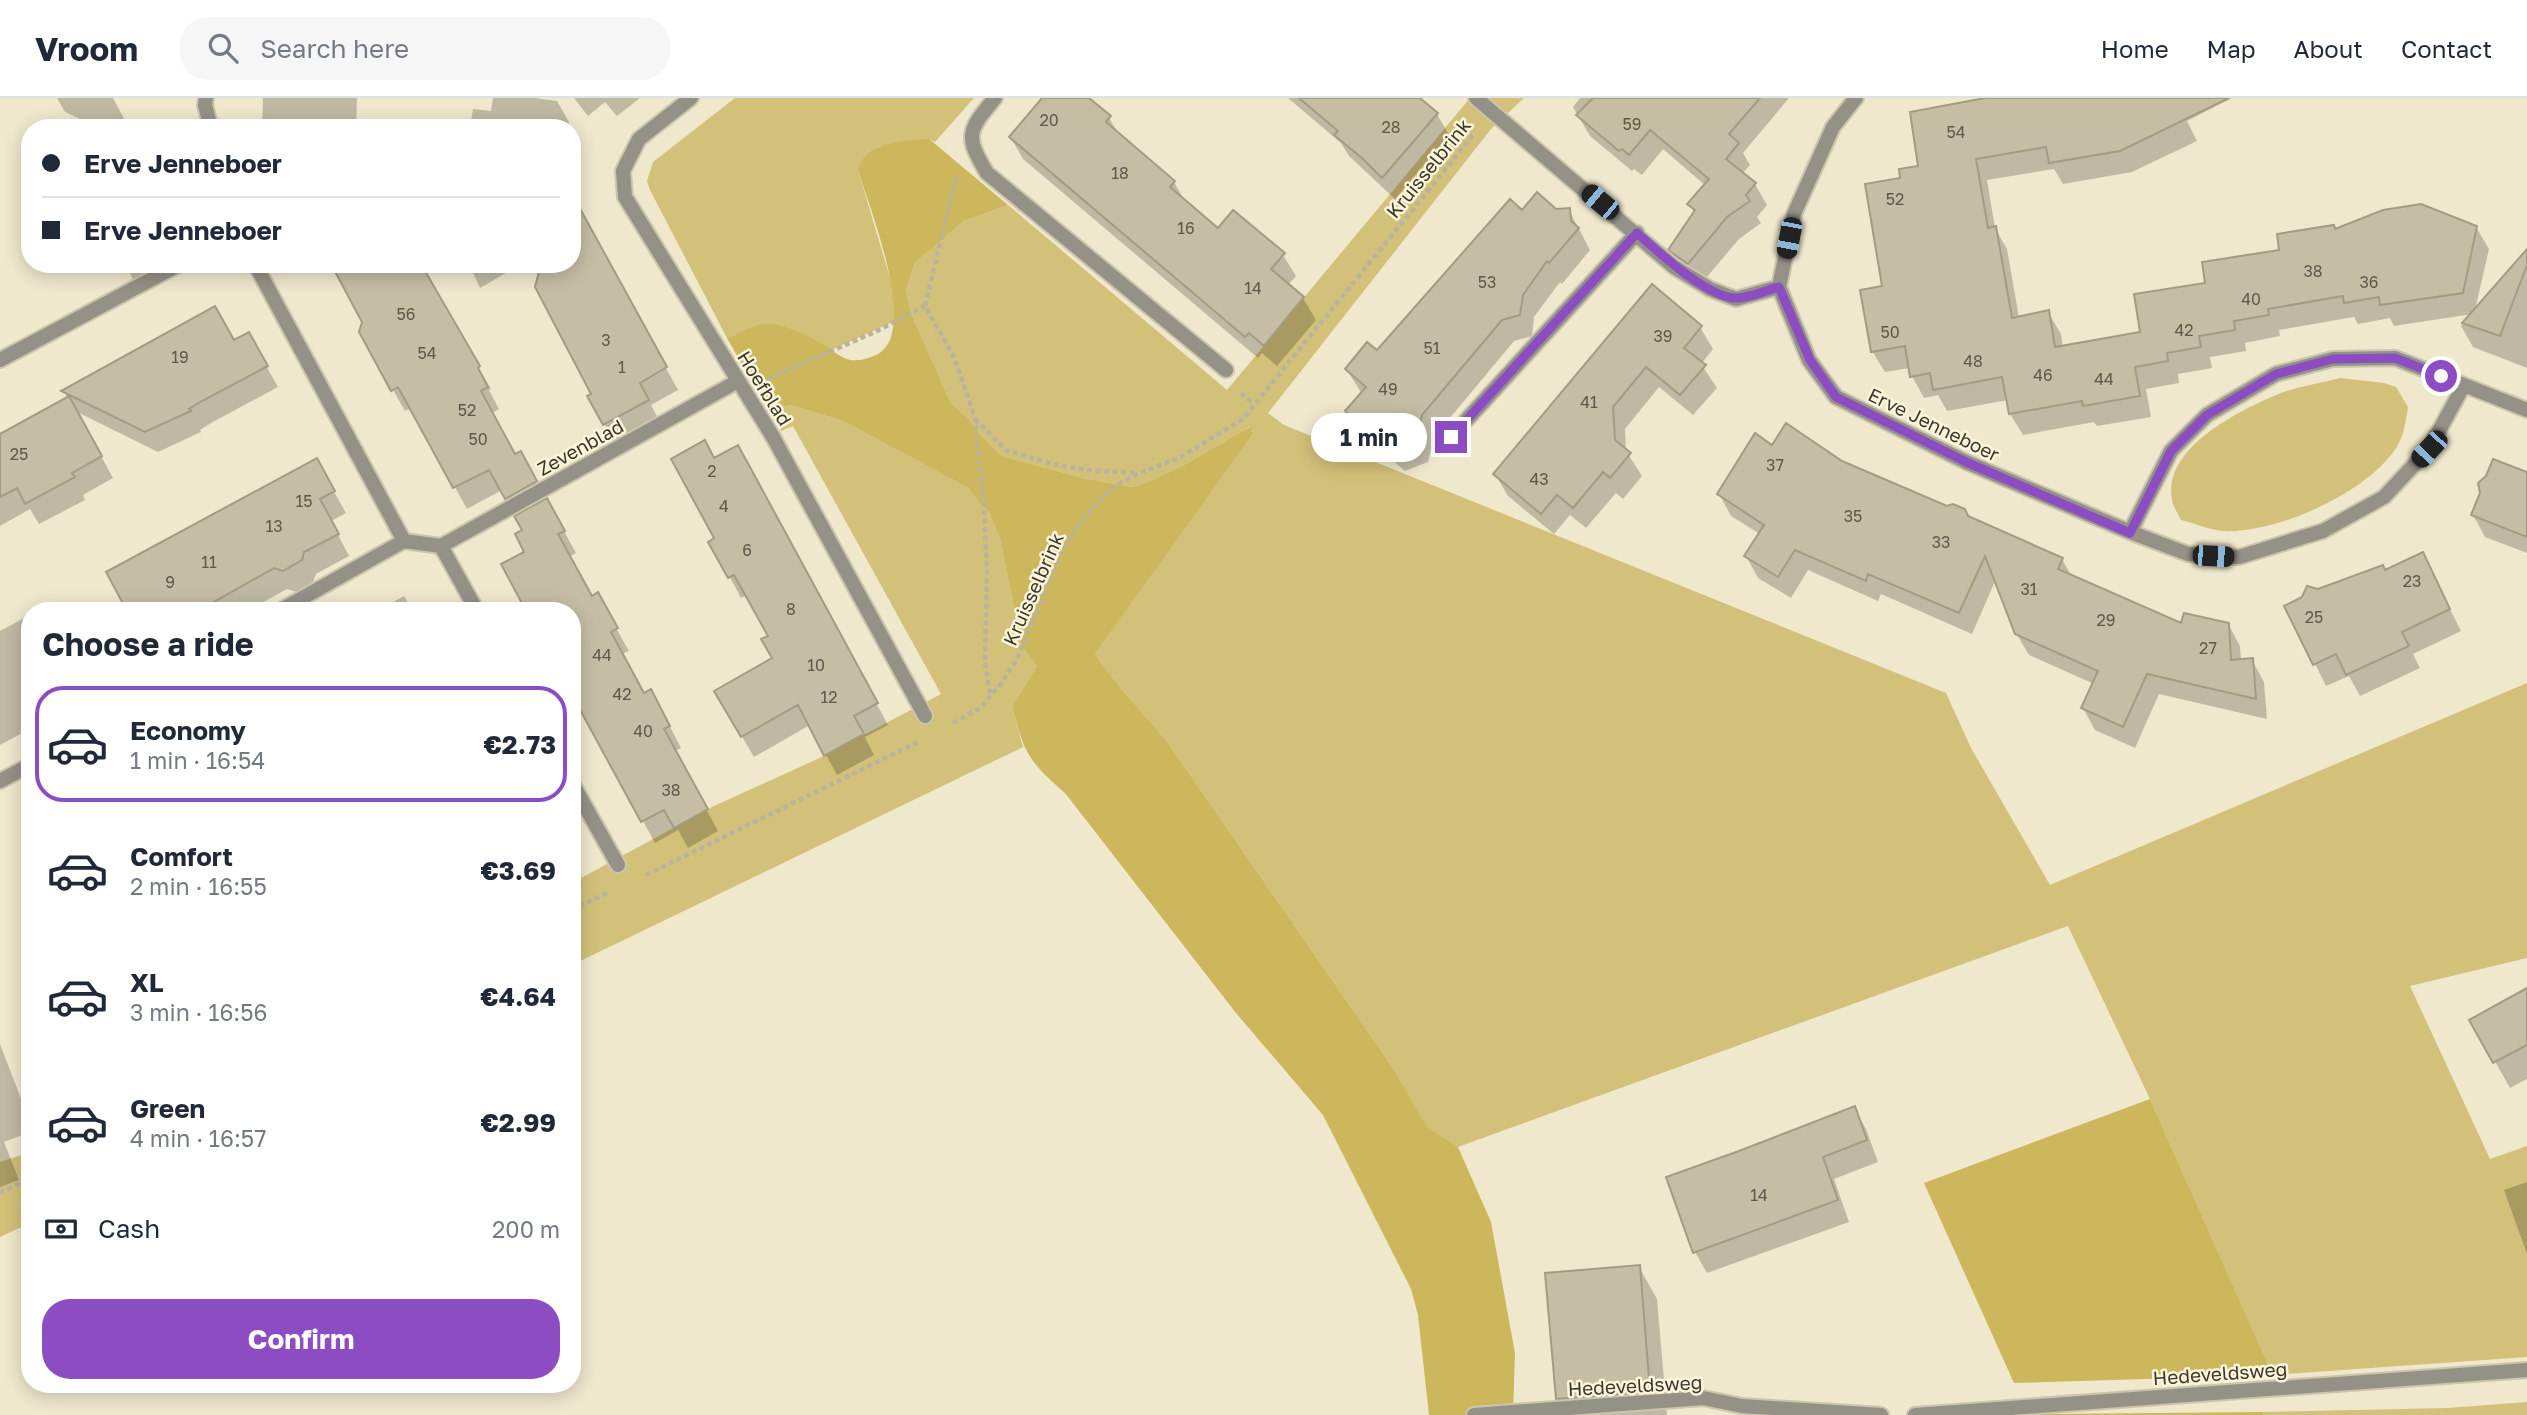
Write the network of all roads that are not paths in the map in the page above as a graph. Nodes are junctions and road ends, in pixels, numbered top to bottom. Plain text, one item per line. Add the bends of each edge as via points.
1 (206, 98) edge
2 (691, 98) edge
3 (995, 98) edge
4 (1476, 98) edge
5 (1856, 98) edge
6 (209, 119) edge
7 (1637, 233) junction
8 (163, 273) edge
9 (260, 273) edge
10 (1779, 287) junction
11 (0, 360) edge
12 (1226, 370) dead end
13 (740, 385) junction
14 (2465, 385) junction
15 (2527, 410) edge
16 (1451, 437) dead end
17 (2130, 533) junction
18 (404, 541) junction
19 (441, 546) junction
20 (295, 602) edge
21 (472, 602) edge
22 (925, 716) dead end
23 (21, 770) edge
24 (0, 781) edge
25 (581, 799) edge
26 (618, 865) dead end
27 (2527, 1370) edge
28 (1474, 1415) edge
29 (1881, 1415) edge
30 (1916, 1415) edge

1 - 6 street
2 - 13 street, Hoefblad via 639,139 623,171 625,197
3 - 12 street via 974,124 972,148 986,173
4 - 7 street
5 - 10 street via 1833,127 1794,214
7 - 10 street via 1674,267 1736,299
7 - 16 street
8 - 11 street
9 - 18 street
10 - 17 street, Erve Jenneboer via 1810,360 1836,397 1966,462
13 - 19 street, Zevenblad
13 - 22 street, Hoefblad
14 - 15 street
14 - 17 street, Erve Jenneboer via 2429,449 2384,497 2323,531 2239,557 2188,554
14 - 17 street via 2395,358 2333,359 2276,374 2207,415 2171,451
18 - 19 street
18 - 20 street
19 - 21 street
23 - 24 street
25 - 26 street
27 - 30 street, Hedeveldsweg
28 - 29 street, Hedeveldsweg via 1703,1398

